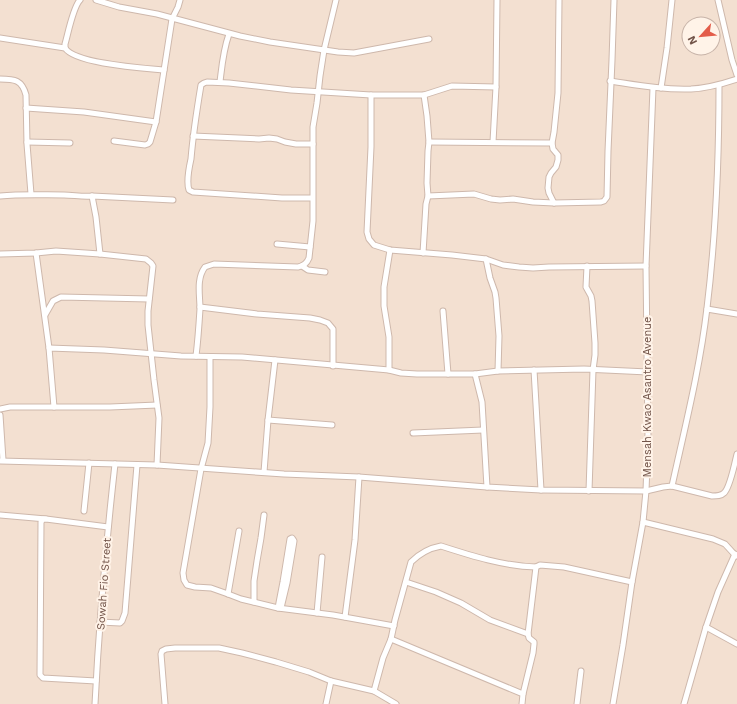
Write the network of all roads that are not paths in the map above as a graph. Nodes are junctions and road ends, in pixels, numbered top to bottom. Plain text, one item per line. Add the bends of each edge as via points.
1 (80, 0) edge
2 (96, 0) edge
3 (180, 0) edge
4 (336, 0) edge
5 (497, 0) edge
6 (559, 0) edge
7 (614, 0) edge
8 (672, 0) edge
9 (718, 0) edge
10 (172, 19) junction
11 (229, 34) junction
12 (0, 38) edge
13 (429, 39) dead end
14 (65, 48) junction
15 (324, 50) junction
16 (164, 70) junction
17 (737, 75) edge
18 (0, 79) edge
19 (737, 79) edge
20 (610, 81) junction
21 (220, 82) junction
22 (719, 84) junction
23 (496, 87) junction
24 (653, 88) junction
25 (661, 88) junction
26 (318, 91) junction
27 (371, 95) junction
28 (424, 95) junction
29 (26, 108) junction
30 (156, 122) junction
31 (193, 136) junction
32 (114, 141) dead end
33 (26, 142) junction
34 (429, 142) junction
35 (493, 142) junction
36 (70, 143) dead end
37 (552, 143) junction
38 (312, 144) junction
39 (31, 194) junction
40 (0, 196) edge
41 (92, 196) junction
42 (428, 196) junction
43 (312, 198) junction
44 (173, 200) dead end
45 (554, 203) junction
46 (277, 244) dead end
47 (310, 247) junction
48 (390, 250) junction
49 (36, 253) junction
50 (423, 253) junction
51 (0, 254) edge
52 (100, 254) junction
53 (486, 259) junction
54 (302, 266) junction
55 (587, 266) junction
56 (646, 266) junction
57 (325, 272) dead end
58 (149, 299) junction
59 (200, 307) junction
60 (707, 309) junction
61 (443, 311) dead end
62 (737, 314) edge
63 (45, 315) junction
64 (49, 348) junction
65 (151, 353) junction
66 (196, 356) junction
67 (210, 357) junction
68 (275, 360) junction
69 (333, 366) junction
70 (389, 370) junction
71 (534, 370) junction
72 (593, 370) junction
73 (498, 371) junction
74 (648, 372) junction
75 (448, 374) junction
76 (475, 374) junction
77 (157, 405) junction
78 (54, 407) junction
79 (0, 408) edge
80 (0, 415) edge
81 (268, 420) junction
82 (332, 425) dead end
83 (483, 430) junction
84 (413, 433) dead end
85 (737, 454) edge
86 (2, 461) edge
87 (89, 463) junction
88 (116, 464) junction
89 (137, 465) junction
90 (156, 466) junction
91 (201, 469) junction
92 (264, 472) junction
93 (359, 477) junction
94 (672, 486) junction
95 (487, 487) junction
96 (541, 490) junction
97 (646, 490) junction
98 (589, 491) junction
99 (84, 511) dead end
100 (0, 515) edge
101 (264, 515) dead end
102 (46, 519) junction
103 (643, 522) junction
104 (108, 526) junction
105 (239, 531) dead end
106 (736, 555) edge
107 (322, 557) dead end
108 (288, 565) dead end
109 (536, 567) junction
110 (406, 582) junction
111 (632, 582) junction
112 (228, 594) junction
113 (254, 602) junction
114 (279, 608) junction
115 (317, 613) junction
116 (345, 617) junction
117 (100, 622) junction
118 (394, 626) junction
119 (706, 627) junction
120 (528, 634) junction
121 (391, 639) junction
122 (737, 644) edge
123 (581, 671) dead end
124 (96, 681) junction
125 (331, 681) junction
126 (374, 690) junction
127 (523, 694) junction
128 (96, 704) edge
129 (165, 704) edge
130 (326, 704) edge
131 (396, 704) edge
132 (522, 704) edge
133 (577, 704) edge
134 (612, 704) edge
135 (684, 704) edge

1 - 14 street
2 - 10 street
3 - 10 street
4 - 15 street
5 - 23 street
6 - 37 street via 558,93
7 - 20 street
8 - 25 street
9 - 17 street
10 - 11 street
10 - 16 street
11 - 15 street
11 - 21 street via 224,47
12 - 14 street
13 - 15 street via 354,53
14 - 16 street via 90,60
15 - 26 street
16 - 30 street
18 - 29 street via 20,82 26,95
19 - 22 street
20 - 24 street
20 - 45 street via 606,197 601,202
21 - 26 street
21 - 31 street via 207,82 202,85
22 - 25 street via 692,88
22 - 60 street via 719,152
23 - 28 street via 452,86
23 - 35 street
24 - 25 street
24 - 56 street, Mensah Kwao Asantro Avenue
26 - 27 street
26 - 38 street
27 - 28 street
27 - 48 street via 367,232 374,245
28 - 34 street
29 - 30 street via 84,112
29 - 33 street
30 - 32 street via 148,144
31 - 38 street via 259,140 269,138 296,144
31 - 43 street via 189,190
33 - 36 street
33 - 39 street
34 - 35 street
34 - 42 street
35 - 37 street
37 - 45 street via 558,155 556,167 549,177 549,193
38 - 43 street
39 - 40 street
39 - 41 street
41 - 44 street
41 - 52 street
42 - 45 street via 474,194 491,199
42 - 50 street
43 - 47 street
46 - 47 street
47 - 54 street via 309,258
48 - 50 street
48 - 70 street via 384,287
49 - 51 street
49 - 52 street via 56,251
49 - 63 street
50 - 53 street
52 - 58 street via 146,259 151,262 153,266
53 - 55 street via 519,267
53 - 73 street via 496,298
54 - 57 street via 308,270
54 - 59 street via 214,264 205,267 199,289
55 - 56 street
55 - 72 street via 586,287 592,301 595,343
56 - 74 street, Mensah Kwao Asantro Avenue
58 - 63 street via 61,297 53,301
58 - 65 street
59 - 66 street
59 - 69 street via 310,318 328,323 333,329
60 - 62 street
60 - 94 street via 690,407
61 - 75 street
63 - 64 street
64 - 65 street
64 - 78 street
65 - 66 street
65 - 77 street
66 - 67 street
67 - 68 street
67 - 91 street via 208,443
68 - 69 street
68 - 81 street
69 - 70 street
70 - 75 street via 401,373
71 - 72 street
71 - 73 street
71 - 96 street
72 - 74 street
72 - 98 street
73 - 76 street
74 - 97 street, Mensah Kwao Asantro Avenue
75 - 76 street
76 - 83 street via 482,402
77 - 78 street
77 - 90 street via 159,418
78 - 79 street
80 - 86 street
81 - 82 street
81 - 92 street
83 - 84 street
83 - 95 street
85 - 94 street via 724,494 712,496
86 - 87 street
87 - 88 street
87 - 99 street
88 - 89 street
88 - 104 street, Sowah Fio Street
89 - 90 street
89 - 117 street via 125,613 120,623
90 - 91 street
91 - 92 street
91 - 112 street via 183,573 184,580 190,586 206,587
92 - 93 street
93 - 95 street
93 - 116 street via 356,533
94 - 97 street
95 - 96 street
96 - 98 street
97 - 98 street
97 - 103 street, Mensah Kwao Asantro Avenue
100 - 102 street
101 - 113 street via 254,581
102 - 104 street
102 - 124 street via 41,522 41,677
103 - 106 street via 713,539 724,544
103 - 111 street, Mensah Kwao Asantro Avenue
104 - 117 street, Sowah Fio Street
105 - 112 street
106 - 119 street via 718,592
107 - 115 street
108 - 114 street
109 - 110 street via 475,557 441,546 417,556 412,562
109 - 111 street via 564,567
109 - 120 street
110 - 118 street
110 - 120 street via 436,592 490,620
111 - 134 street, Mensah Kwao Asantro Avenue
112 - 113 street
113 - 114 street
114 - 115 street
115 - 116 street
116 - 118 street
117 - 124 street, Sowah Fio Street
118 - 121 street
119 - 122 street
119 - 135 street
120 - 127 street via 534,644
121 - 126 street
121 - 127 street
123 - 133 street
124 - 128 street, Sowah Fio Street
125 - 126 street
125 - 129 street via 276,662 220,648 166,649 161,654
125 - 130 street
126 - 131 street
127 - 132 street

